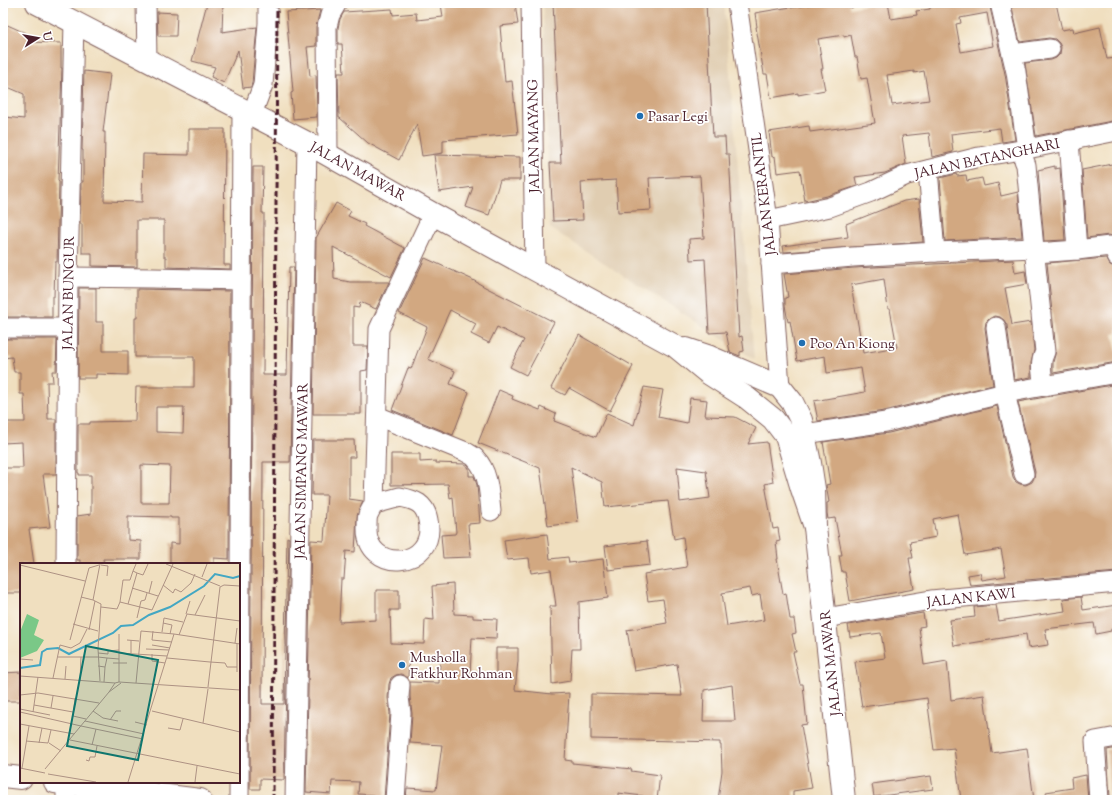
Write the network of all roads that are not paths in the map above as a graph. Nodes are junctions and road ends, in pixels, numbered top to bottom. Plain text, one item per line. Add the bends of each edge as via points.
1 (36, 3) edge
2 (146, 3) edge
3 (268, 3) edge
4 (337, 3) edge
5 (531, 3) edge
6 (741, 3) edge
7 (1000, 3) edge
8 (74, 22) junction
9 (1050, 49) dead end
10 (1012, 54) junction
11 (147, 59) junction
12 (247, 112) junction
13 (1117, 131) edge
14 (1069, 140) junction
15 (307, 143) junction
16 (1025, 149) junction
17 (328, 155) junction
18 (928, 170) junction
19 (433, 214) junction
20 (768, 220) junction
21 (1035, 250) junction
22 (1077, 250) junction
23 (934, 252) junction
24 (1117, 257) edge
25 (771, 264) junction
26 (535, 269) junction
27 (68, 277) junction
28 (241, 280) junction
29 (996, 327) dead end
30 (3, 328) edge
31 (67, 328) junction
32 (675, 346) junction
33 (1117, 374) edge
34 (1044, 386) junction
35 (780, 387) junction
36 (1005, 393) junction
37 (377, 416) junction
38 (804, 434) junction
39 (1024, 474) dead end
40 (374, 504) dead end
41 (491, 511) dead end
42 (815, 527) junction
43 (66, 563) edge
44 (240, 563) edge
45 (1117, 583) edge
46 (825, 618) junction
47 (400, 685) dead end
48 (1117, 737) edge
49 (3, 776) edge
50 (20, 778) edge
51 (239, 783) edge
52 (63, 787) edge
53 (200, 800) edge
54 (239, 800) edge
55 (295, 800) edge
56 (395, 800) edge
57 (844, 800) edge
58 (1099, 800) edge

1 - 8 main road, JALAN MAWAR
2 - 11 street
3 - 12 street via 263,85
4 - 17 street via 327,27
5 - 26 street, JALAN MAYANG
6 - 20 street, JALAN KERANTIL
7 - 10 street
8 - 11 main road, JALAN MAWAR
8 - 27 street, JALAN BUNGUR
9 - 10 street
10 - 16 street
11 - 12 main road, JALAN MAWAR
12 - 15 main road, JALAN MAWAR
12 - 28 street
13 - 14 street, JALAN BATANGHARI
14 - 16 street, JALAN BATANGHARI
14 - 22 street
15 - 17 main road, JALAN MAWAR
15 - 55 street, JALAN SIMPANG MAWAR
16 - 18 street, JALAN BATANGHARI
16 - 21 street via 1024,160
17 - 19 main road, JALAN MAWAR
18 - 20 street, JALAN BATANGHARI via 907,175 830,207
18 - 23 street
19 - 26 main road, JALAN MAWAR
19 - 37 street via 379,329
20 - 25 street, JALAN KERANTIL
21 - 22 street
21 - 23 street
21 - 34 street via 1045,352 1041,367
22 - 24 street via 1110,246 1116,250
23 - 25 street
25 - 35 street, JALAN KERANTIL
26 - 32 main road, JALAN MAWAR
27 - 28 street
27 - 31 street, JALAN BUNGUR
28 - 44 street
29 - 36 street
30 - 31 street
31 - 43 street, JALAN BUNGUR
32 - 35 main road, JALAN MAWAR via 710,357
32 - 42 main road, JALAN MAWAR via 773,419 786,436
33 - 34 street
34 - 36 street
35 - 38 main road, JALAN MAWAR via 792,402 801,420
36 - 38 street via 886,422
36 - 39 street
37 - 40 street
37 - 41 street via 466,452 476,459 487,480
38 - 42 main road, JALAN MAWAR via 814,489
42 - 46 main road, JALAN MAWAR
45 - 46 street, JALAN KAWI via 931,600
46 - 57 main road, JALAN MAWAR
47 - 56 street via 401,712
48 - 58 street via 1095,741
49 - 50 main road
51 - 54 street
52 - 53 main road

